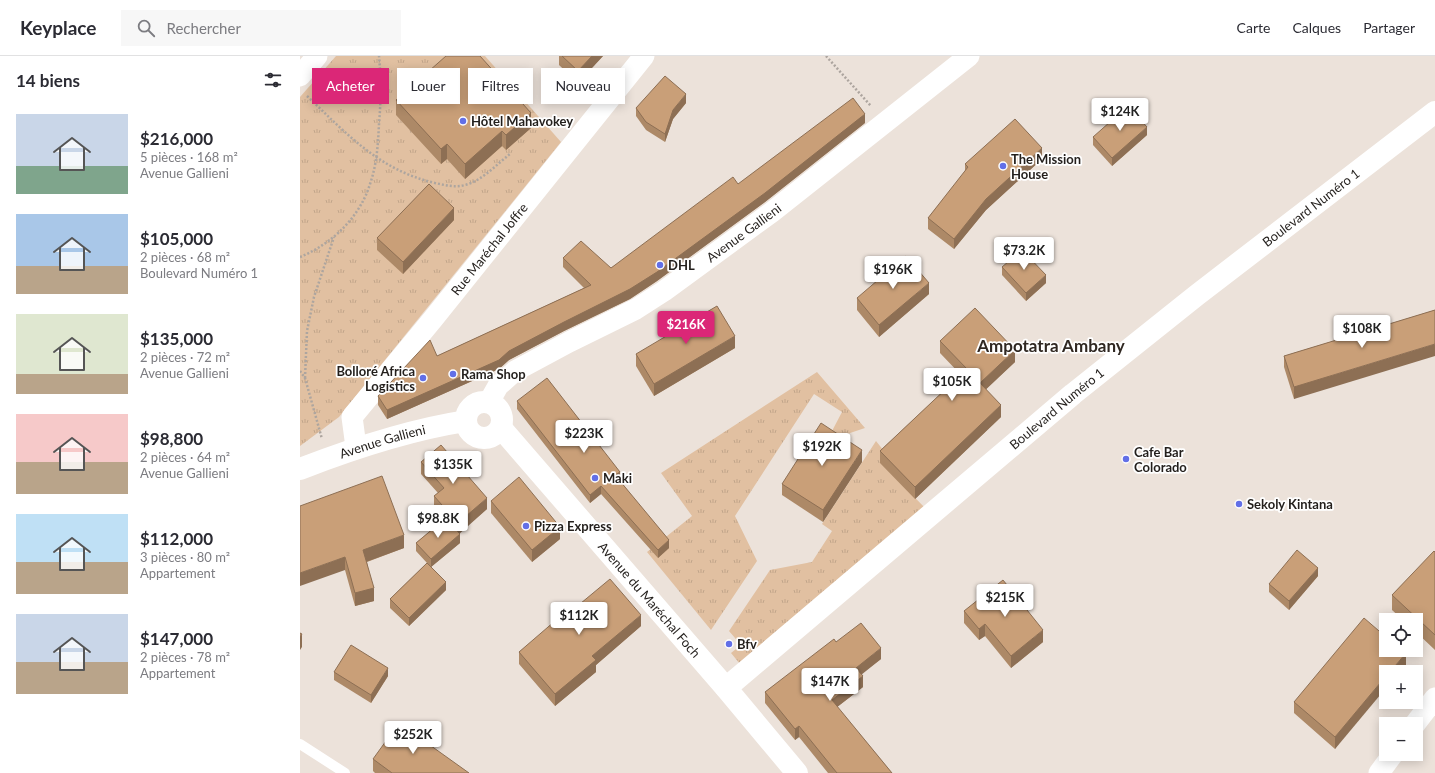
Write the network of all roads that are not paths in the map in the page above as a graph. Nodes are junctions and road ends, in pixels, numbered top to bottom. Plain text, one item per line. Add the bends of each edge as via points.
1 (317, 56) edge
2 (644, 56) edge
3 (969, 56) edge
4 (303, 85) edge
5 (1435, 112) edge
6 (489, 402) junction
7 (466, 421) junction
8 (501, 428) junction
9 (356, 448) junction
10 (300, 469) edge
11 (726, 688) junction
12 (1435, 698) edge
13 (1420, 717) edge
14 (300, 744) edge
15 (1388, 761) edge
16 (345, 773) edge
17 (797, 773) edge
18 (1379, 773) edge

1 - 4 street
2 - 9 street, Rue Maréchal Joffre via 352,417
3 - 6 street, Avenue Gallieni via 772,212 664,291 636,310 515,371 498,386
5 - 11 main road, Boulevard Numéro 1 via 1073,394
6 - 7 main road via 473,406
6 - 8 main road via 501,412
7 - 8 main road via 470,432 481,438 493,437
7 - 9 main road, Avenue Gallieni via 432,426
8 - 11 main road, Avenue du Maréchal Foch
9 - 10 main road, Avenue Gallieni
11 - 17 main road, Avenue du Maréchal Foch
12 - 13 street
14 - 16 lane
15 - 18 street

